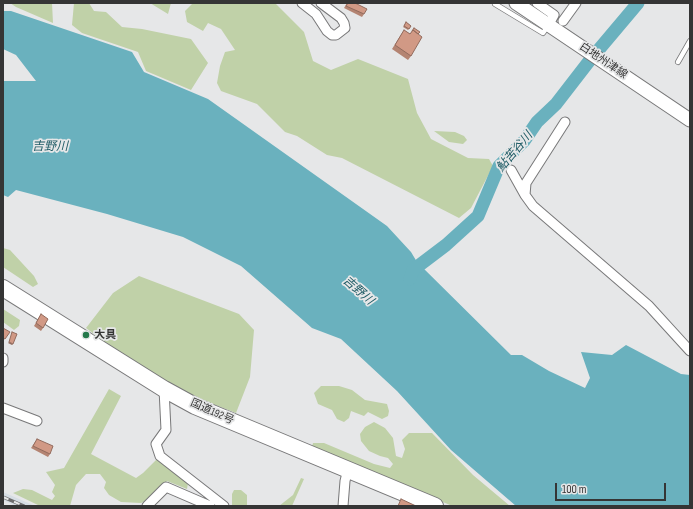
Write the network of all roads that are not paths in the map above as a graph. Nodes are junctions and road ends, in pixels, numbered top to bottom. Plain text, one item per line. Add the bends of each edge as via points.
1 (302, 3) edge
2 (320, 3) edge
3 (516, 3) edge
4 (537, 3) edge
5 (576, 3) edge
6 (495, 4) dead end
7 (557, 26) junction
8 (690, 40) edge
9 (678, 62) dead end
10 (685, 117) edge
11 (565, 122) dead end
12 (511, 170) dead end
13 (524, 195) junction
14 (3, 288) edge
15 (690, 351) edge
16 (3, 358) edge
17 (3, 362) edge
18 (164, 389) junction
19 (3, 408) edge
20 (37, 421) dead end
21 (348, 469) junction
22 (147, 506) edge
23 (210, 506) edge
24 (224, 506) edge
25 (342, 506) edge
26 (436, 506) edge

1 - 2 street via 316,14 327,31 336,35 344,28 344,23
3 - 7 main road, 白地州津線
4 - 7 street via 554,15
5 - 7 street
6 - 7 lane via 543,34
7 - 10 main road, 白地州津線
8 - 9 lane
11 - 13 street via 526,184
12 - 13 street
13 - 15 street via 582,250 649,306
14 - 18 highway, 国道192号
16 - 17 street
18 - 21 highway, 国道192号 via 195,406
18 - 24 street via 166,430 156,444 160,456
19 - 20 street
21 - 25 street
21 - 26 highway, 国道192号
22 - 23 street via 166,487

